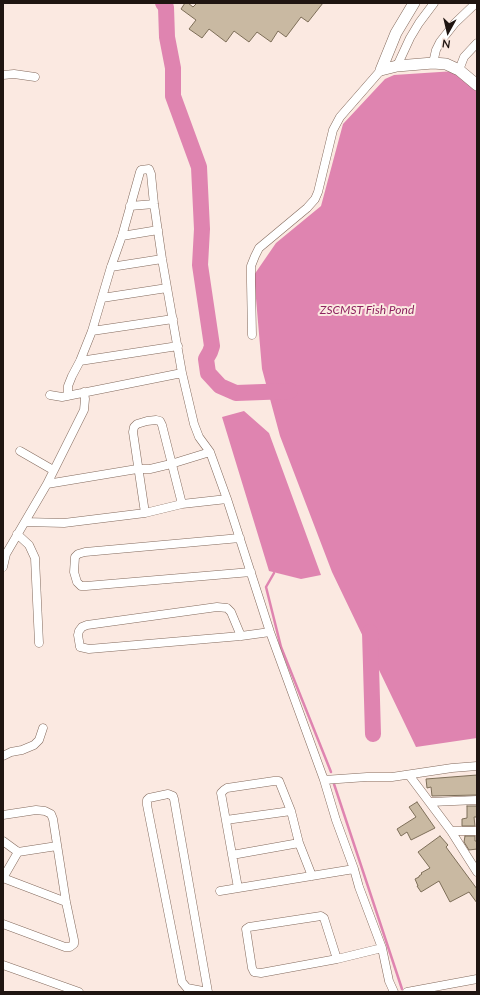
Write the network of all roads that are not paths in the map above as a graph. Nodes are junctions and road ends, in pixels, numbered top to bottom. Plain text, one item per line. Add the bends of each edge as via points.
1 (414, 3) edge
2 (434, 3) edge
3 (476, 3) edge
4 (477, 43) edge
5 (432, 63) junction
6 (397, 66) junction
7 (381, 70) junction
8 (459, 70) junction
9 (3, 75) edge
10 (35, 77) dead end
11 (477, 85) edge
12 (154, 204) junction
13 (130, 206) junction
14 (158, 230) junction
15 (122, 236) junction
16 (162, 259) junction
17 (111, 267) junction
18 (167, 288) junction
19 (102, 298) junction
20 (173, 319) junction
21 (92, 331) junction
22 (252, 336) dead end
23 (178, 346) junction
24 (80, 361) junction
25 (182, 373) junction
26 (84, 392) junction
27 (50, 395) dead end
28 (68, 396) junction
29 (20, 451) dead end
30 (210, 452) junction
31 (171, 464) junction
32 (137, 469) junction
33 (54, 470) junction
34 (47, 484) junction
35 (227, 499) junction
36 (182, 504) junction
37 (145, 513) junction
38 (25, 522) junction
39 (17, 534) junction
40 (240, 538) junction
41 (3, 567) edge
42 (251, 572) junction
43 (270, 632) junction
44 (241, 636) junction
45 (39, 643) dead end
46 (43, 728) dead end
47 (3, 756) edge
48 (477, 766) edge
49 (409, 775) junction
50 (324, 780) junction
51 (477, 800) edge
52 (430, 802) junction
53 (290, 811) junction
54 (3, 815) edge
55 (226, 820) junction
56 (452, 831) junction
57 (477, 831) edge
58 (3, 841) edge
59 (299, 843) junction
60 (57, 846) junction
61 (18, 852) junction
62 (232, 855) junction
63 (474, 861) edge
64 (354, 869) junction
65 (477, 872) edge
66 (312, 876) junction
67 (3, 878) edge
68 (238, 888) junction
69 (220, 892) dead end
70 (66, 902) junction
71 (3, 924) edge
72 (382, 948) junction
73 (336, 959) junction
74 (3, 965) edge
75 (477, 979) edge
76 (79, 992) edge
77 (208, 992) edge
78 (394, 992) edge
79 (407, 992) edge

1 - 7 street via 396,33
2 - 6 street via 413,33
3 - 5 street via 440,42
4 - 8 street via 464,57
5 - 6 street
5 - 8 street via 446,64
6 - 7 street
7 - 22 street via 340,117 333,130 314,199 307,208 259,248 255,256 251,266
8 - 11 street
9 - 10 street
12 - 13 street
12 - 13 street via 151,172 145,169 140,172
12 - 14 street
13 - 15 street
14 - 15 street
14 - 16 street
15 - 17 street
16 - 17 street
16 - 18 street
17 - 19 street
18 - 19 street
18 - 20 street
19 - 21 street
20 - 21 street
20 - 23 street
21 - 24 street
23 - 24 street
23 - 25 street
24 - 28 street via 68,386
25 - 26 street
25 - 30 street via 194,424 199,437
26 - 28 street
26 - 33 street via 84,410
27 - 28 street
29 - 33 street
30 - 31 street
30 - 35 street
31 - 32 street
31 - 32 street via 160,421 148,421 137,424 132,432
31 - 36 street
32 - 34 street
32 - 37 street
33 - 34 street
34 - 38 street
35 - 36 street
35 - 40 street
36 - 37 street
37 - 38 street via 64,523
38 - 39 street
39 - 41 street via 6,554
39 - 45 street via 29,545 35,558
40 - 42 street
40 - 42 street via 84,552 75,557 74,572 77,582 81,586 86,586
42 - 43 street
43 - 44 street
43 - 50 street
44 - 44 street via 89,649 80,647 78,635 82,627 87,625 217,607 227,608 232,612
46 - 47 street via 39,740 34,745
48 - 49 street
49 - 50 street
49 - 52 street
50 - 64 street
51 - 52 street
52 - 56 street
53 - 55 street
53 - 55 street via 281,784 274,781 224,790 221,793
53 - 59 street
54 - 60 street via 36,810 51,814
55 - 62 street
56 - 57 street
56 - 63 street
58 - 61 street
59 - 62 street
59 - 66 street
60 - 61 street
60 - 70 street
61 - 67 street
62 - 68 street
63 - 65 street
64 - 66 street
64 - 72 street
66 - 68 street
67 - 70 street
68 - 69 street
70 - 71 street via 74,940 70,947
72 - 73 street
72 - 78 street via 389,982
73 - 73 street via 261,973 254,972 246,929 322,916
74 - 76 street
75 - 79 street
77 - 77 street via 174,799 168,794 149,798 147,804 182,982 187,988

